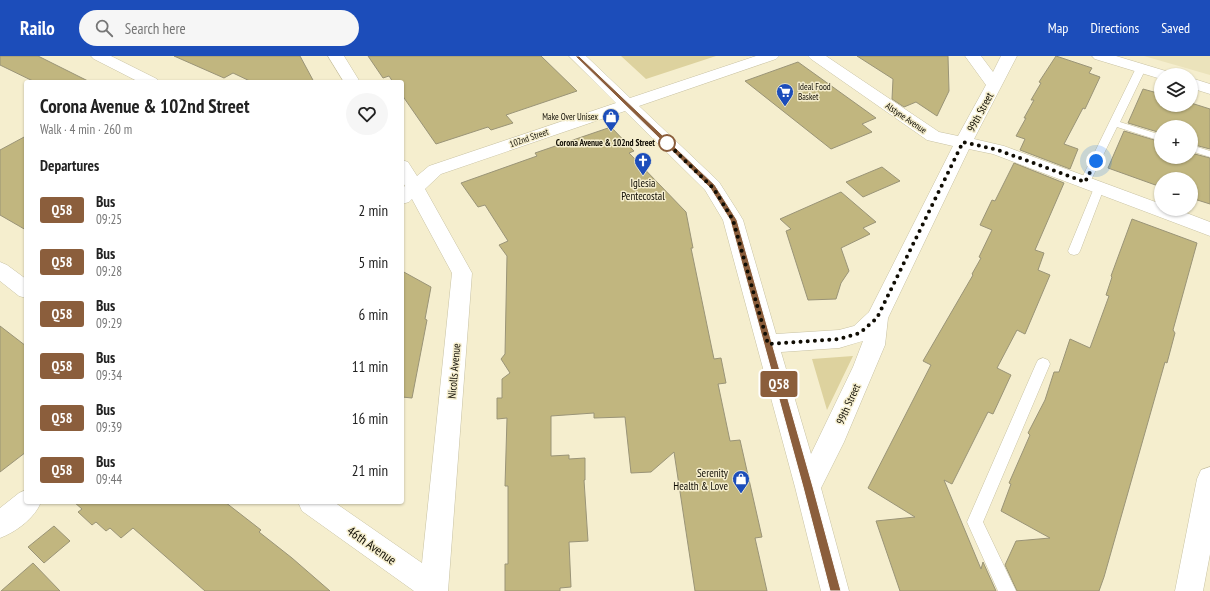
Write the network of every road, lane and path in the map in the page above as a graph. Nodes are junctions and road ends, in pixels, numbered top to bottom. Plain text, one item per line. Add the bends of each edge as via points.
1 (99, 56) edge
2 (336, 56) edge
3 (577, 56) edge
4 (770, 56) edge
5 (816, 56) edge
6 (973, 56) edge
7 (1009, 56) edge
8 (1100, 56) edge
9 (755, 59) edge
10 (1141, 68) junction
11 (1154, 72) edge
12 (147, 80) edge
13 (351, 80) edge
14 (994, 85) junction
15 (1198, 85) edge
16 (1210, 89) edge
17 (627, 104) junction
18 (1114, 123) junction
19 (1154, 136) edge
20 (963, 142) junction
21 (1198, 150) edge
22 (1210, 154) edge
23 (404, 175) edge
24 (1092, 185) junction
25 (408, 193) edge
26 (1210, 229) edge
27 (1074, 251) dead end
28 (0, 270) edge
29 (24, 288) edge
30 (877, 318) junction
31 (768, 344) junction
32 (1043, 364) dead end
33 (1210, 479) edge
34 (808, 487) junction
35 (26, 504) edge
36 (314, 504) edge
37 (0, 525) edge
38 (434, 589) edge
39 (835, 591) edge
40 (1007, 591) edge
41 (1189, 591) edge

1 - 12 street
2 - 13 street
3 - 17 street
4 - 9 street, 102nd Street
5 - 20 street, Alstyne Avenue via 933,136
6 - 14 street
7 - 14 street, 99th Street
8 - 10 street
9 - 17 street, 102nd Street
10 - 11 street
10 - 18 lane
14 - 20 street, 99th Street
15 - 16 street
17 - 25 street, 102nd Street via 435,170
17 - 31 street via 712,186 733,220
18 - 19 lane
18 - 24 lane
20 - 24 street, Alstyne Avenue via 998,150
20 - 30 street, 99th Street
21 - 22 lane
23 - 25 street, Nicolls Avenue
24 - 26 street, Alstyne Avenue
24 - 27 lane
25 - 38 street, Nicolls Avenue via 434,220 462,273
28 - 29 street
30 - 31 street, 99th Street via 860,333 839,339
30 - 34 street, 99th Street via 874,345
31 - 34 street
32 - 40 lane via 975,522
33 - 41 street
34 - 39 street
35 - 37 street
36 - 38 street, 46th Avenue

